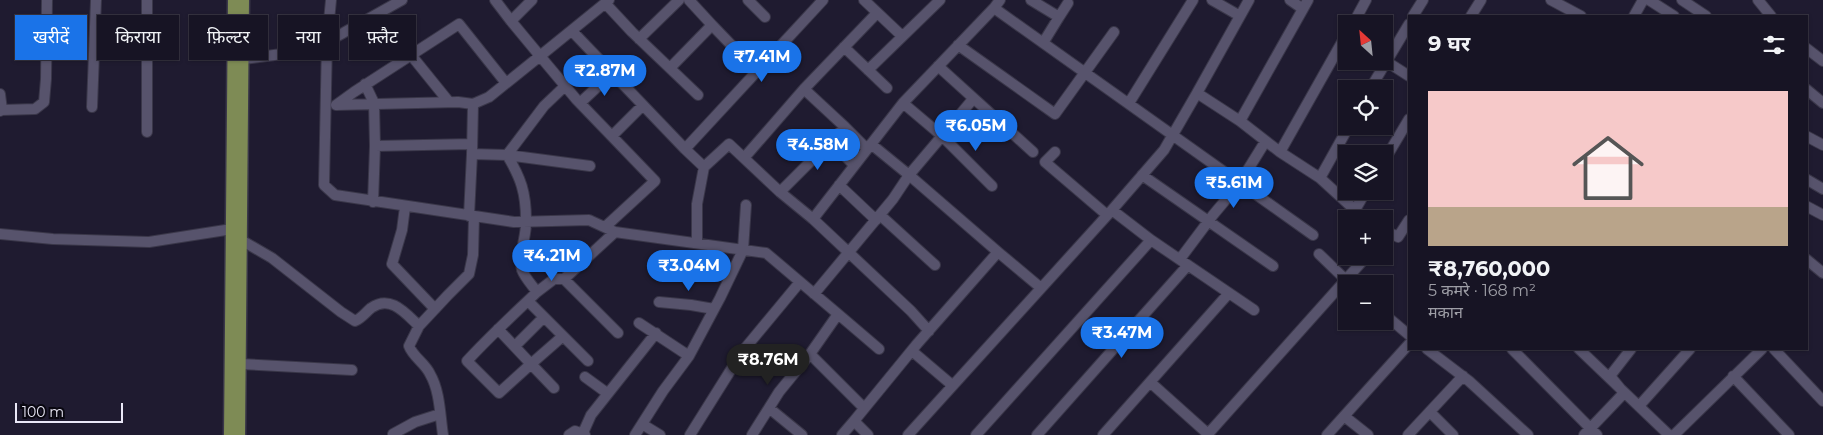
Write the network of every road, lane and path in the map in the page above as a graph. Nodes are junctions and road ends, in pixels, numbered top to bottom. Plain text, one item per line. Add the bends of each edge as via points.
1 (47, 0) edge
2 (96, 0) edge
3 (148, 0) edge
4 (234, 0) edge
5 (243, 0) edge
6 (331, 0) edge
7 (382, 0) edge
8 (402, 0) edge
9 (495, 0) edge
10 (532, 0) edge
11 (679, 0) edge
12 (689, 0) edge
13 (748, 0) edge
14 (823, 0) edge
15 (865, 0) edge
16 (940, 0) edge
17 (1031, 0) edge
18 (1193, 0) edge
19 (1212, 0) edge
20 (1249, 0) edge
21 (1290, 0) edge
22 (1366, 0) edge
23 (1423, 0) edge
24 (1481, 0) edge
25 (1551, 0) edge
26 (1643, 0) edge
27 (1649, 0) edge
28 (1684, 0) edge
29 (1758, 0) edge
30 (607, 1) edge
31 (997, 4) edge
32 (1068, 4) dead end
33 (1306, 4) edge
34 (382, 11) junction
35 (877, 13) junction
36 (235, 15) edge
37 (242, 15) edge
38 (330, 15) edge
39 (1358, 15) edge
40 (1414, 15) edge
41 (1472, 15) edge
42 (1579, 15) edge
43 (1635, 15) edge
44 (1672, 15) edge
45 (1705, 15) edge
46 (1769, 15) edge
47 (1240, 16) junction
48 (765, 17) dead end
49 (1059, 18) junction
50 (511, 21) junction
51 (712, 25) junction
52 (1408, 26) edge
53 (572, 31) junction
54 (1114, 32) dead end
55 (339, 35) edge
56 (902, 36) junction
57 (639, 39) junction
58 (1043, 42) junction
59 (958, 45) junction
60 (844, 47) junction
61 (1393, 48) edge
62 (1338, 49) edge
63 (1808, 50) edge
64 (416, 52) edge
65 (738, 52) dead end
66 (540, 56) junction
67 (238, 60) edge
68 (238, 60) edge
69 (326, 60) edge
70 (403, 60) edge
71 (415, 60) edge
72 (1823, 61) edge
73 (1393, 65) edge
74 (938, 66) junction
75 (670, 68) junction
76 (868, 70) junction
77 (1086, 72) junction
78 (612, 73) junction
79 (1408, 75) edge
80 (506, 83) junction
81 (366, 84) junction
82 (565, 86) junction
83 (887, 88) dead end
84 (804, 89) junction
85 (1808, 92) edge
86 (1197, 93) junction
87 (0, 94) edge
88 (698, 95) dead end
89 (973, 99) junction
90 (449, 102) junction
91 (374, 103) junction
92 (580, 103) junction
93 (903, 103) junction
94 (1129, 103) junction
95 (1823, 103) edge
96 (473, 104) junction
97 (325, 105) junction
98 (336, 105) junction
99 (643, 105) junction
100 (92, 107) dead end
101 (1, 110) edge
102 (1240, 121) junction
103 (1408, 121) edge
104 (844, 127) junction
105 (147, 132) dead end
106 (1173, 134) junction
107 (1344, 135) edge
108 (612, 136) junction
109 (942, 136) junction
110 (1808, 140) edge
111 (830, 142) junction
112 (1265, 142) junction
113 (1823, 145) edge
114 (375, 146) junction
115 (869, 147) junction
116 (1393, 147) edge
117 (472, 149) junction
118 (686, 149) junction
119 (1034, 152) dead end
120 (1055, 152) dead end
121 (1280, 152) junction
122 (507, 155) junction
123 (744, 158) junction
124 (854, 165) junction
125 (590, 166) dead end
126 (704, 168) junction
127 (1142, 174) junction
128 (909, 175) junction
129 (1320, 178) junction
130 (1808, 180) edge
131 (1239, 184) junction
132 (839, 186) junction
133 (992, 186) dead end
134 (1823, 189) edge
135 (780, 192) junction
136 (1361, 200) edge
137 (373, 202) junction
138 (746, 205) dead end
139 (405, 207) junction
140 (1808, 207) edge
141 (1355, 210) joint
142 (1109, 212) junction
143 (1823, 214) edge
144 (472, 216) junction
145 (878, 217) junction
146 (812, 219) junction
147 (526, 222) junction
148 (1209, 222) junction
149 (1408, 222) edge
150 (605, 227) junction
151 (232, 230) junction
152 (615, 232) junction
153 (0, 234) edge
154 (1313, 235) dead end
155 (1393, 235) edge
156 (241, 240) junction
157 (1151, 240) junction
158 (697, 243) junction
159 (743, 250) junction
160 (998, 252) junction
161 (849, 253) junction
162 (1319, 254) dead end
163 (1808, 261) edge
164 (1184, 262) junction
165 (935, 265) dead end
166 (1360, 265) edge
167 (1273, 266) dead end
168 (1823, 273) edge
169 (1340, 275) edge
170 (1352, 275) edge
171 (564, 279) junction
172 (800, 282) junction
173 (1041, 288) junction
174 (537, 292) junction
175 (1338, 292) edge
176 (1229, 293) junction
177 (814, 294) junction
178 (528, 301) junction
179 (659, 302) dead end
180 (714, 309) junction
181 (435, 310) junction
182 (1254, 310) dead end
183 (838, 314) junction
184 (544, 317) junction
185 (1393, 322) edge
186 (639, 323) dead end
187 (420, 326) junction
188 (498, 329) junction
189 (929, 331) junction
190 (618, 333) dead end
191 (656, 333) junction
192 (1408, 334) edge
193 (563, 336) junction
194 (1408, 345) edge
195 (515, 346) junction
196 (879, 349) dead end
197 (1428, 350) edge
198 (1513, 350) edge
199 (1580, 350) edge
200 (1630, 350) edge
201 (1689, 350) edge
202 (1761, 350) edge
203 (1775, 350) edge
204 (912, 351) junction
205 (810, 354) junction
206 (689, 356) junction
207 (588, 361) dead end
208 (240, 364) junction
209 (531, 364) junction
210 (352, 370) dead end
211 (1463, 376) junction
212 (1733, 376) junction
213 (585, 377) dead end
214 (1150, 382) junction
215 (952, 385) junction
216 (554, 388) dead end
217 (1622, 388) junction
218 (608, 394) junction
219 (1823, 401) edge
220 (1638, 406) junction
221 (769, 408) junction
222 (864, 408) junction
223 (1430, 412) junction
224 (440, 414) junction
225 (1344, 416) junction
226 (854, 421) junction
227 (642, 424) junction
228 (981, 433) edge
229 (1590, 433) edge
230 (393, 434) dead end
231 (584, 434) edge
232 (230, 435) edge
233 (239, 435) edge
234 (443, 435) edge
235 (568, 435) edge
236 (635, 435) edge
237 (660, 435) edge
238 (690, 435) edge
239 (752, 435) edge
240 (802, 435) edge
241 (842, 435) edge
242 (868, 435) edge
243 (908, 435) edge
244 (1036, 435) edge
245 (1103, 435) edge
246 (1208, 435) edge
247 (1327, 435) edge
248 (1368, 435) edge
249 (1408, 435) edge
250 (1453, 435) edge
251 (1528, 435) edge
252 (1669, 435) edge
253 (1674, 435) edge
254 (1789, 435) edge

1 - 101 street via 44,102 35,109
2 - 100 street
3 - 105 street
4 - 36 main road
5 - 37 main road
6 - 38 street
7 - 34 street
8 - 34 street
9 - 50 street
10 - 50 street
11 - 57 street
12 - 51 street
13 - 48 street
14 - 118 street
15 - 35 street
16 - 56 street
17 - 49 street
18 - 94 street
19 - 47 street
20 - 47 street
21 - 33 street
22 - 39 street
23 - 40 street
24 - 41 street
25 - 42 street
26 - 43 street
27 - 44 street
28 - 45 street
29 - 46 street
30 - 53 street
30 - 57 street
31 - 58 street
31 - 59 street
32 - 49 street
33 - 102 street
34 - 55 street
35 - 56 street
35 - 60 street
47 - 86 street
49 - 58 street
50 - 66 street
51 - 65 street
51 - 75 street
52 - 61 street
53 - 66 street
53 - 78 street
54 - 77 street
56 - 76 street
57 - 75 street
58 - 77 street
59 - 74 street
59 - 77 street via 1055,114
60 - 76 street
60 - 84 street
62 - 121 street
63 - 72 street
64 - 80 street via 459,24
66 - 80 street
66 - 82 street
67 - 151 main road
68 - 156 main road
69 - 97 street
70 - 81 street
71 - 90 street
73 - 79 street
74 - 89 street
74 - 93 street
75 - 88 street
76 - 83 street
77 - 94 street
78 - 92 street
78 - 99 street
80 - 96 street via 489,97
81 - 91 street
81 - 98 street
82 - 92 street
82 - 122 street via 544,106
84 - 104 street
84 - 123 street
85 - 95 street
86 - 102 street
86 - 106 street
87 - 101 street
89 - 109 street
89 - 119 street
90 - 91 street
90 - 96 street
91 - 98 street
91 - 114 street
92 - 108 street
93 - 109 street
93 - 115 street
94 - 106 street
96 - 117 street
97 - 98 street
97 - 137 street via 324,185 335,196
99 - 108 street
99 - 118 street
102 - 112 street
103 - 116 street
104 - 111 street
104 - 115 street
106 - 127 street via 1164,150
106 - 131 street
107 - 129 street
108 - 150 street via 655,181
109 - 128 street
109 - 133 street
110 - 113 street
111 - 124 street
111 - 135 street
112 - 121 street
112 - 131 street
114 - 117 street
114 - 137 street
115 - 124 street
115 - 128 street
117 - 122 street
117 - 144 street
118 - 126 street
120 - 142 street via 1045,162
121 - 129 street
122 - 125 street
122 - 147 street via 523,186
123 - 126 street via 729,144
123 - 135 street
124 - 132 street
126 - 158 street via 697,204
127 - 142 street
127 - 148 street
128 - 145 street
128 - 160 street
129 - 141 street
130 - 134 street
131 - 148 street
131 - 154 street
132 - 145 street
132 - 146 street
135 - 146 street
136 - 141 street
137 - 139 street
138 - 159 street
139 - 144 street
139 - 181 street via 392,264
140 - 143 street
142 - 157 street
142 - 173 street
144 - 147 street
144 - 181 street via 473,255 469,274
145 - 161 street
145 - 165 street
146 - 161 street
147 - 150 street via 589,220
147 - 174 street via 522,269
148 - 164 street
148 - 167 street
149 - 155 street via 1398,237
150 - 152 street
151 - 153 street via 149,242
151 - 232 main road
152 - 158 street
152 - 171 street
156 - 187 street via 272,258 355,321 381,303 389,303 399,307
156 - 208 main road
157 - 164 street
157 - 228 street
158 - 159 street
159 - 172 street via 766,253
159 - 180 street
160 - 173 street
160 - 189 street
161 - 177 street
161 - 189 street
162 - 169 street
163 - 168 street
164 - 176 street
164 - 244 street
166 - 170 street
171 - 174 street via 554,279
171 - 190 street
172 - 177 street
172 - 238 street via 742,352
173 - 215 street
174 - 178 street
175 - 246 street
176 - 182 street
176 - 214 street
177 - 183 street
178 - 184 street
178 - 188 street
179 - 180 street
180 - 206 street
181 - 187 street
183 - 196 street
183 - 205 street
184 - 193 street
184 - 195 street
185 - 192 street
186 - 191 street
187 - 224 street via 409,346 436,385
188 - 195 street
188 - 209 street via 467,361 499,392
189 - 204 street
191 - 206 street
191 - 218 street
193 - 207 street
193 - 209 street
194 - 225 street
195 - 209 street
197 - 211 street
198 - 229 street
199 - 217 street
200 - 217 street via 1610,376
201 - 220 street
202 - 212 street
203 - 219 street
204 - 215 street
204 - 222 street
205 - 221 street
205 - 222 street
206 - 227 street
208 - 210 street
208 - 233 main road
209 - 216 street
211 - 223 street
211 - 251 street
212 - 253 street
212 - 254 street
213 - 218 street
214 - 245 street
214 - 246 street
215 - 243 street
217 - 220 street
217 - 229 street via 1624,393
218 - 231 street via 591,415
220 - 252 street
221 - 239 street
221 - 240 street
222 - 226 street
223 - 249 street
223 - 250 street
224 - 230 street
224 - 234 street
225 - 247 street
225 - 248 street
226 - 241 street
226 - 242 street
227 - 236 street
227 - 237 street
231 - 235 street via 575,430

